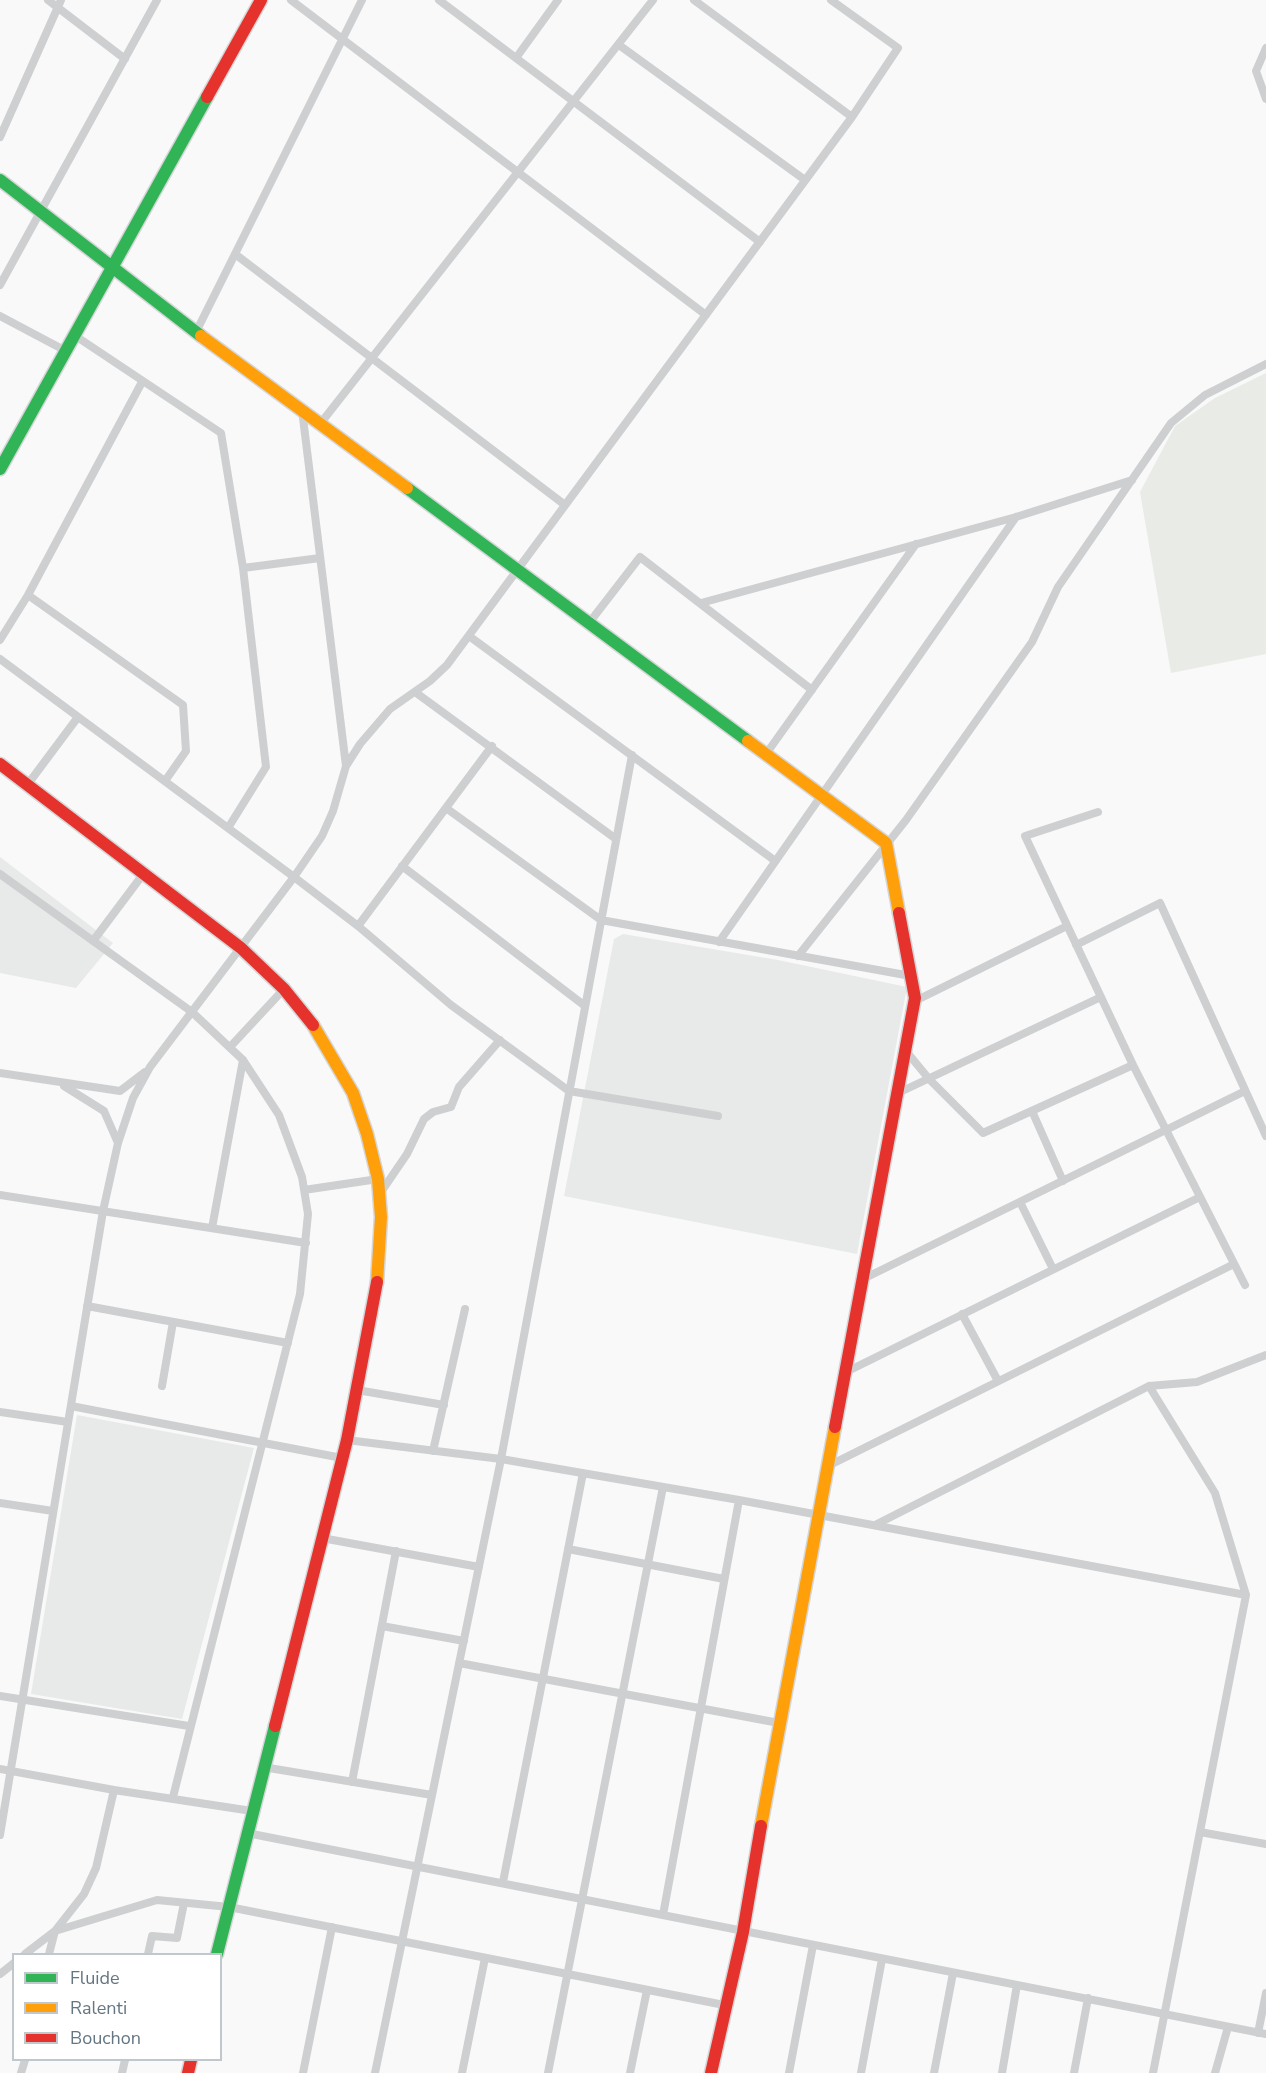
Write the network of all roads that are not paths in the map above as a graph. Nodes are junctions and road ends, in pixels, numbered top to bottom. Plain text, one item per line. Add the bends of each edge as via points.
1 (48, 0) edge
2 (157, 0) edge
3 (261, 0) edge
4 (291, 0) edge
5 (362, 0) edge
6 (439, 0) edge
7 (558, 0) edge
8 (653, 0) edge
9 (694, 0) edge
10 (831, 0) edge
11 (59, 3) edge
12 (342, 38) junction
13 (619, 45) junction
14 (1266, 48) edge
15 (516, 58) junction
16 (125, 59) junction
17 (1266, 99) edge
18 (575, 102) junction
19 (852, 117) junction
20 (0, 137) edge
21 (519, 173) junction
22 (0, 180) edge
23 (805, 180) junction
24 (40, 213) junction
25 (760, 242) junction
26 (235, 254) junction
27 (114, 266) junction
28 (0, 285) edge
29 (706, 315) junction
30 (0, 316) edge
31 (196, 332) junction
32 (74, 335) junction
33 (66, 351) junction
34 (372, 358) junction
35 (1266, 364) edge
36 (142, 382) junction
37 (302, 411) junction
38 (320, 424) junction
39 (0, 469) edge
40 (1132, 480) junction
41 (565, 506) junction
42 (1016, 517) junction
43 (916, 544) junction
44 (320, 558) junction
45 (243, 568) junction
46 (517, 570) junction
47 (28, 595) junction
48 (701, 603) junction
49 (589, 623) junction
50 (469, 636) junction
51 (0, 640) edge
52 (0, 659) edge
53 (812, 690) junction
54 (415, 692) junction
55 (78, 717) junction
56 (492, 746) junction
57 (766, 754) junction
58 (632, 756) junction
59 (0, 764) edge
60 (346, 766) junction
61 (165, 781) junction
62 (27, 784) junction
63 (820, 795) junction
64 (446, 808) junction
65 (1098, 812) dead end
66 (228, 828) junction
67 (616, 839) junction
68 (886, 843) junction
69 (774, 860) junction
70 (402, 866) junction
71 (144, 873) junction
72 (0, 874) edge
73 (294, 877) junction
74 (601, 920) junction
75 (358, 926) junction
76 (1067, 926) junction
77 (93, 940) junction
78 (719, 942) junction
79 (1076, 945) junction
80 (241, 948) junction
81 (798, 956) junction
82 (911, 976) junction
83 (284, 989) junction
84 (1101, 997) junction
85 (915, 1001) junction
86 (585, 1006) junction
87 (192, 1012) junction
88 (500, 1040) junction
89 (230, 1047) junction
90 (906, 1051) junction
91 (243, 1059) junction
92 (1134, 1065) junction
93 (150, 1067) junction
94 (0, 1073) edge
95 (929, 1079) junction
96 (61, 1084) junction
97 (569, 1091) junction
98 (1245, 1091) junction
99 (898, 1094) junction
100 (1032, 1111) junction
101 (718, 1116) dead end
102 (1166, 1130) junction
103 (1266, 1136) edge
104 (118, 1143) junction
105 (378, 1179) junction
106 (1063, 1181) junction
107 (304, 1190) junction
108 (0, 1195) edge
109 (379, 1195) junction
110 (1200, 1197) junction
111 (1020, 1202) junction
112 (103, 1211) junction
113 (212, 1228) junction
114 (306, 1243) junction
115 (1234, 1264) junction
116 (1053, 1269) junction
117 (863, 1279) junction
118 (1245, 1285) dead end
119 (87, 1306) junction
120 (465, 1309) dead end
121 (962, 1314) junction
122 (173, 1322) junction
123 (288, 1343) junction
124 (1266, 1355) edge
125 (846, 1372) junction
126 (998, 1381) junction
127 (162, 1386) dead end
128 (1149, 1386) junction
129 (357, 1390) junction
130 (444, 1405) junction
131 (71, 1406) junction
132 (0, 1412) edge
133 (68, 1422) junction
134 (347, 1440) junction
135 (262, 1442) junction
136 (433, 1451) junction
137 (342, 1458) junction
138 (501, 1459) junction
139 (828, 1466) junction
140 (583, 1473) junction
141 (663, 1487) junction
142 (739, 1500) junction
143 (0, 1503) edge
144 (53, 1511) junction
145 (819, 1515) junction
146 (874, 1526) junction
147 (322, 1538) junction
148 (568, 1549) junction
149 (396, 1551) junction
150 (648, 1564) junction
151 (479, 1567) junction
152 (724, 1579) junction
153 (1246, 1595) junction
154 (382, 1626) junction
155 (464, 1641) junction
156 (459, 1663) junction
157 (542, 1679) junction
158 (622, 1694) junction
159 (0, 1696) edge
160 (22, 1699) junction
161 (699, 1708) junction
162 (779, 1723) junction
163 (189, 1726) junction
164 (263, 1767) junction
165 (0, 1769) edge
166 (12, 1771) junction
167 (352, 1782) junction
168 (114, 1790) junction
169 (432, 1796) junction
170 (173, 1797) junction
171 (252, 1811) junction
172 (1200, 1832) junction
173 (247, 1833) junction
174 (0, 1834) edge
175 (1266, 1844) edge
176 (420, 1866) junction
177 (503, 1882) junction
178 (583, 1898) junction
179 (184, 1903) junction
180 (229, 1907) junction
181 (663, 1915) junction
182 (332, 1927) junction
183 (55, 1931) junction
184 (743, 1932) junction
185 (403, 1941) junction
186 (813, 1945) junction
187 (26, 1953) edge
188 (50, 1953) edge
189 (148, 1953) edge
190 (217, 1953) edge
191 (485, 1958) junction
192 (882, 1959) junction
193 (12, 1965) edge
194 (953, 1973) junction
195 (0, 1974) edge
196 (567, 1974) junction
197 (1017, 1985) junction
198 (647, 1990) junction
199 (1266, 1993) edge
200 (1088, 1998) junction
201 (724, 2005) junction
202 (1164, 2014) junction
203 (1228, 2027) junction
204 (1262, 2033) edge
205 (303, 2073) edge
206 (375, 2073) edge
207 (462, 2073) edge
208 (548, 2073) edge
209 (630, 2073) edge
210 (711, 2073) edge
211 (789, 2073) edge
212 (861, 2073) edge
213 (934, 2073) edge
214 (1002, 2073) edge
215 (1074, 2073) edge
216 (1153, 2073) edge
217 (1215, 2073) edge

1 - 11 street
2 - 16 street
3 - 27 street
4 - 12 street
5 - 12 street
6 - 15 street
7 - 15 street
8 - 13 street
9 - 19 street
10 - 19 street via 898,48
11 - 16 street
11 - 20 street
12 - 21 street
12 - 26 street
13 - 18 street
13 - 23 street
14 - 17 street via 1256,71
15 - 18 street
16 - 24 street
18 - 21 street
18 - 25 street
19 - 23 street
21 - 29 street
21 - 34 street
22 - 24 street
23 - 25 street
24 - 27 street
24 - 28 street
25 - 29 street
26 - 31 street
26 - 34 street
27 - 31 street
27 - 32 street
29 - 41 street
30 - 33 street
31 - 37 street
32 - 33 street
32 - 36 street
33 - 39 street
34 - 38 street
34 - 41 street
35 - 40 street via 1205,395 1171,423
36 - 45 street via 221,434
36 - 47 street
37 - 38 street
37 - 44 street
38 - 46 street
40 - 42 street
40 - 68 street via 1058,587 1032,642
41 - 46 street
42 - 43 street
42 - 63 street
43 - 48 street
43 - 53 street
44 - 45 street
44 - 60 street
45 - 66 street via 266,767
46 - 49 street
46 - 50 street
47 - 51 street
47 - 61 street via 183,705 186,751
48 - 49 street via 640,557
48 - 53 street
49 - 57 street
50 - 54 street via 447,665
50 - 58 street
52 - 55 street
53 - 57 street
54 - 56 street
54 - 60 street via 390,709
55 - 61 street
55 - 62 street
56 - 64 street
56 - 67 street
57 - 63 street
58 - 67 street
58 - 69 street
59 - 62 street
60 - 73 street via 326,828
61 - 66 street
62 - 71 street
63 - 68 street
63 - 69 street
64 - 70 street
64 - 74 street
65 - 76 street via 1025,836
66 - 73 street
67 - 74 street
68 - 81 street
68 - 82 street
69 - 78 street
70 - 75 street
70 - 86 street
71 - 77 street
71 - 80 street
72 - 77 street
73 - 75 street
73 - 80 street
74 - 78 street
74 - 86 street
75 - 88 street via 451,1005
76 - 79 street
76 - 85 street
77 - 87 street
78 - 81 street
79 - 84 street
79 - 98 street via 1160,903
80 - 83 street
80 - 87 street
81 - 82 street
82 - 85 street
83 - 89 street
83 - 105 street via 317,1030 353,1093
84 - 92 street
84 - 95 street
85 - 90 street
86 - 97 street
87 - 89 street
87 - 93 street
88 - 97 street
88 - 109 street via 459,1087 451,1107 424,1119 407,1154
89 - 91 street
90 - 95 street
90 - 99 street
91 - 107 street via 279,1115 291,1141
91 - 113 street
92 - 100 street
92 - 102 street
93 - 96 street via 120,1091
93 - 104 street via 133,1098
94 - 96 street
95 - 99 street
95 - 100 street via 983,1132
96 - 104 street via 104,1111
97 - 101 street
97 - 138 street
98 - 102 street
98 - 103 street
99 - 117 street
100 - 106 street
102 - 106 street
102 - 110 street
104 - 112 street
105 - 107 street
105 - 109 street
106 - 111 street
107 - 114 street via 308,1214
108 - 112 street
109 - 129 street via 377,1289
110 - 115 street
110 - 116 street
111 - 116 street
111 - 117 street
112 - 113 street
112 - 119 street
113 - 114 street
114 - 123 street via 300,1294
115 - 118 street
115 - 126 street
116 - 121 street
117 - 125 street
119 - 122 street
119 - 131 street
120 - 130 street
121 - 125 street
121 - 126 street
122 - 123 street
122 - 127 street
123 - 135 street
124 - 128 street via 1197,1382
125 - 139 street
126 - 139 street
128 - 146 street
128 - 153 street via 1215,1493
129 - 130 street
129 - 134 street
130 - 136 street
131 - 133 street
131 - 135 street
132 - 133 street
133 - 144 street
134 - 136 street
134 - 137 street
135 - 137 street
135 - 163 street
136 - 138 street
137 - 147 street
138 - 140 street
138 - 151 street
139 - 145 street
140 - 141 street
140 - 148 street
141 - 142 street
141 - 150 street
142 - 145 street
142 - 152 street
143 - 144 street
144 - 160 street
145 - 146 street
145 - 162 street
146 - 153 street
147 - 149 street
147 - 164 street
148 - 150 street
148 - 157 street
149 - 151 street
149 - 154 street
150 - 152 street
150 - 158 street
151 - 155 street
152 - 161 street
153 - 172 street
154 - 155 street
154 - 167 street
155 - 156 street
156 - 157 street
156 - 169 street
157 - 158 street
157 - 177 street
158 - 161 street
158 - 178 street
159 - 160 street
160 - 163 street
160 - 166 street
161 - 162 street
161 - 181 street
162 - 184 street
163 - 170 street
164 - 167 street
164 - 171 street
165 - 166 street
166 - 168 street
166 - 174 street
167 - 169 street
168 - 170 street
168 - 183 street via 96,1868 84,1894
169 - 176 street
170 - 171 street
171 - 173 street
172 - 175 street
172 - 202 street
173 - 176 street
173 - 180 street
176 - 177 street
176 - 185 street
177 - 178 street
178 - 181 street
178 - 196 street
179 - 180 street
179 - 183 street via 157,1900
179 - 189 street via 177,1938 152,1936
180 - 182 street
180 - 190 street
181 - 184 street
182 - 185 street
182 - 205 street
183 - 187 street
183 - 188 street
184 - 186 street
184 - 201 street
185 - 191 street
185 - 206 street
186 - 192 street
186 - 211 street
191 - 196 street
191 - 207 street
192 - 194 street
192 - 212 street
193 - 195 street
194 - 197 street
194 - 213 street
196 - 198 street
196 - 208 street
197 - 200 street
197 - 214 street
198 - 201 street
198 - 209 street
199 - 204 street
200 - 202 street
200 - 215 street
201 - 210 street
202 - 203 street
202 - 216 street
203 - 204 street
203 - 217 street

